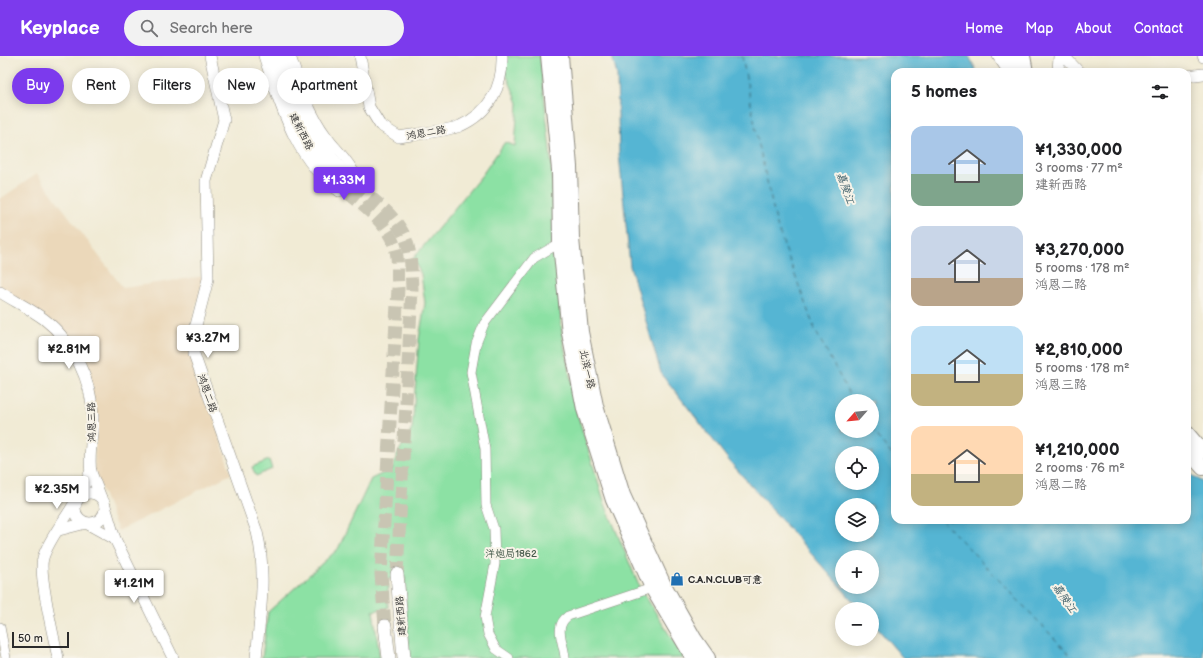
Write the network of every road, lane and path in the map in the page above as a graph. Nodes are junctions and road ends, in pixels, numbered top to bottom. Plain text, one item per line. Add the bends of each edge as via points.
1 (210, 56) edge
2 (263, 56) edge
3 (273, 56) edge
4 (283, 56) edge
5 (291, 56) edge
6 (360, 56) edge
7 (502, 56) edge
8 (548, 56) edge
9 (561, 56) edge
10 (998, 56) edge
11 (1011, 56) edge
12 (1023, 56) edge
13 (1059, 56) edge
14 (1064, 56) edge
15 (1006, 68) edge
16 (1013, 68) edge
17 (1025, 68) edge
18 (1058, 68) edge
19 (1076, 68) edge
20 (1203, 74) edge
21 (1191, 76) edge
22 (560, 243) junction
23 (0, 292) edge
24 (1193, 445) edge
25 (1203, 468) edge
26 (91, 471) junction
27 (77, 500) junction
28 (103, 502) junction
29 (86, 523) junction
30 (59, 530) junction
31 (115, 539) junction
32 (397, 574) tunnel mouth
33 (652, 588) junction
34 (385, 626) tunnel mouth
35 (0, 627) edge
36 (6, 658) edge
37 (58, 658) edge
38 (173, 658) edge
39 (256, 658) edge
40 (389, 658) edge
41 (404, 658) edge
42 (509, 658) edge
43 (565, 658) edge
44 (693, 658) edge
45 (708, 658) edge

1 - 39 street, 鸿恩二路 via 224,120 206,181 208,280 194,334 194,354 262,552 263,572
2 - 5 street via 291,133 329,186 339,192 350,187 356,176 353,168 322,128 304,95
3 - 4 main road, 建新西路 via 285,97 300,130 317,160 338,175 294,93
6 - 7 street, 鸿恩二路 via 368,107 380,125 399,137 459,126 475,117 489,105 498,90 503,69
8 - 22 main road, 北滨一路 via 559,170
9 - 45 main road, 北滨一路 via 570,167 572,239 581,332 596,406 623,495 663,583
10 - 15 street
11 - 16 main road
12 - 17 main road
13 - 18 street
14 - 19 street
20 - 21 street
22 - 33 main road, 北滨一路 via 569,333 584,409 613,500
22 - 42 street via 534,258 484,324 476,344 471,372 485,449 486,505 494,529 495,564 485,617 488,634 496,648
23 - 26 street, 鸿恩三路 via 44,320 74,354 91,396
24 - 25 main road
26 - 27 street
26 - 28 street
27 - 28 street via 87,493 92,493
27 - 29 street via 75,511
27 - 30 street
28 - 29 street via 105,511 100,519
28 - 31 street
29 - 30 street
29 - 31 street
30 - 37 street via 48,545 42,560
31 - 38 street
32 - 41 main road, 建新西路
33 - 43 street via 568,616 561,621 559,629
33 - 44 main road, 北滨一路
34 - 40 main road, 建新西路
35 - 36 street

